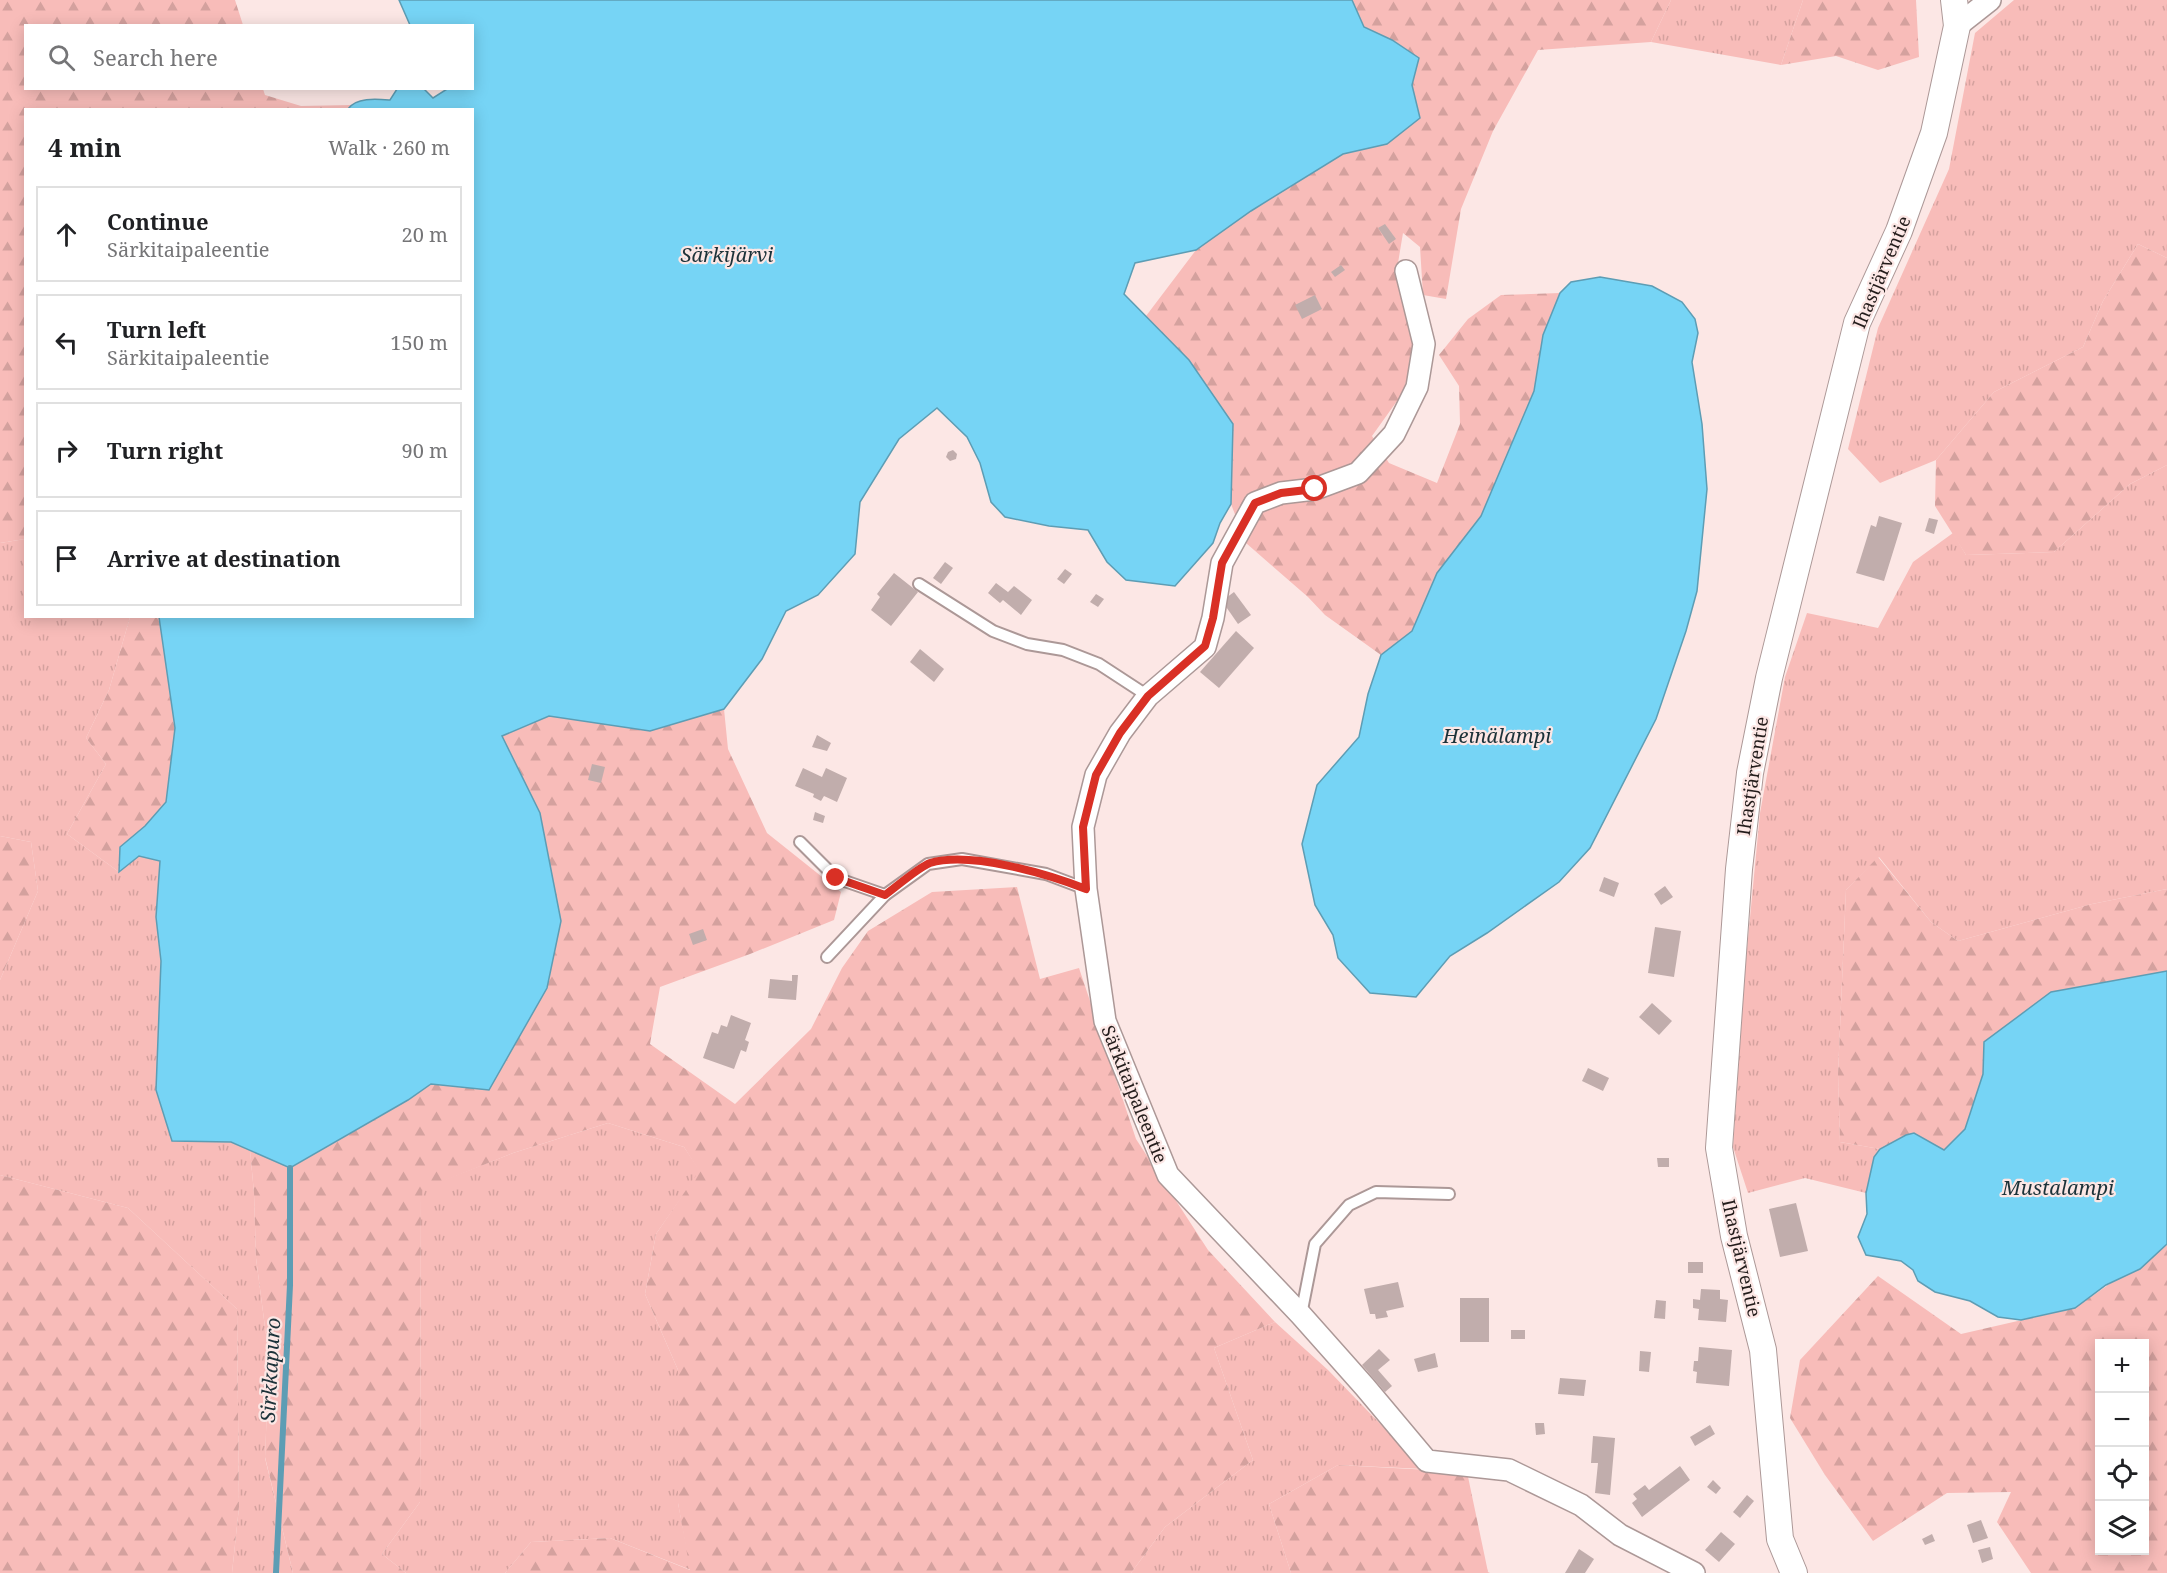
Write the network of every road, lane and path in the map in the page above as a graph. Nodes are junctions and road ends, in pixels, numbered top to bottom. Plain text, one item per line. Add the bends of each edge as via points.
1 (1954, 0) edge
2 (1990, 0) edge
3 (1957, 26) junction
4 (1406, 271) dead end
5 (919, 584) dead end
6 (1148, 696) junction
7 (800, 842) dead end
8 (1086, 889) junction
9 (885, 895) junction
10 (827, 957) dead end
11 (1449, 1194) dead end
12 (1301, 1316) junction
13 (1694, 1573) edge
14 (1794, 1573) edge

1 - 3 street, Ihastjärventie
2 - 3 street
3 - 14 street, Ihastjärventie via 1934,133 1899,231 1857,323 1769,678 1750,773 1739,869 1719,1148 1734,1236 1763,1350 1780,1539
4 - 6 street, Särkitaipaleentie via 1424,344 1417,387 1394,434 1358,473 1315,489 1281,493 1255,503 1222,563 1205,646
5 - 6 lane via 993,631 1099,664
6 - 8 street, Särkitaipaleentie via 1120,733 1096,775 1083,827
7 - 9 lane via 836,878
8 - 9 lane via 1046,874 962,859 928,864
8 - 12 street, Särkitaipaleentie via 1105,1021 1168,1175
9 - 10 lane
11 - 12 lane via 1376,1192 1349,1205 1315,1244
12 - 13 street, Särkitaipaleentie via 1427,1461 1509,1470 1581,1505 1620,1535

